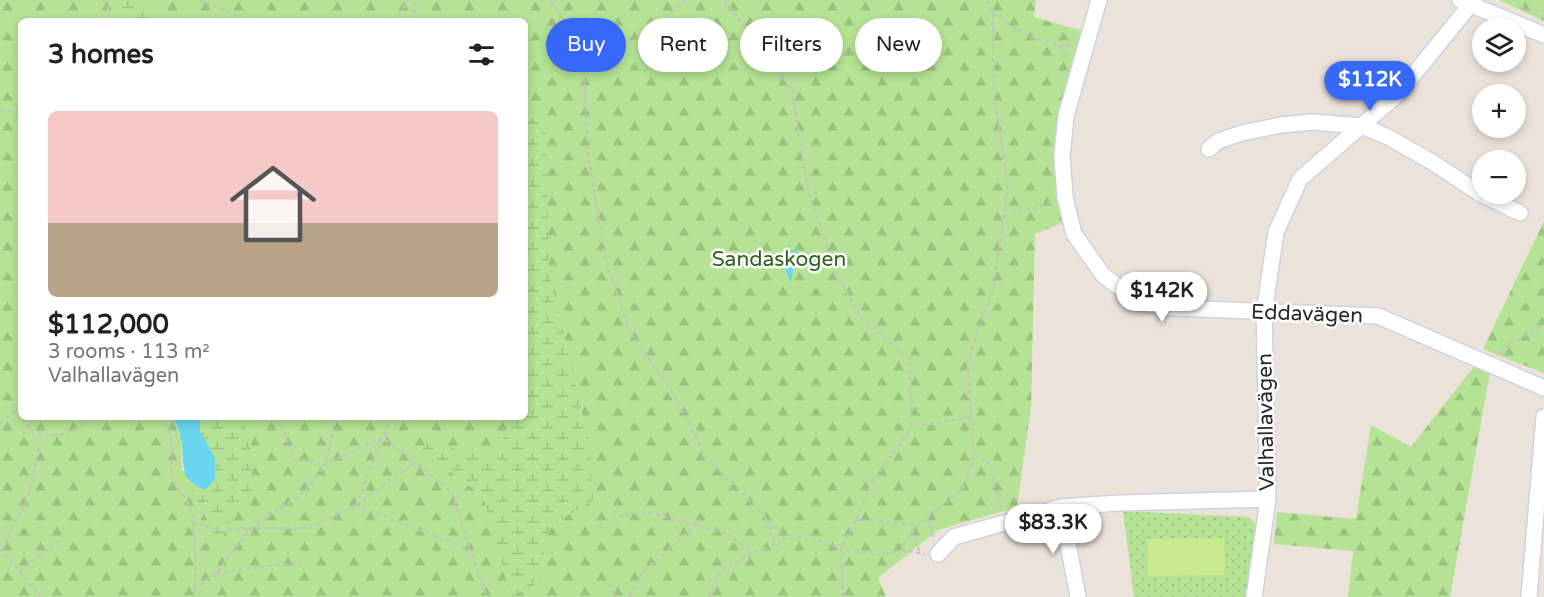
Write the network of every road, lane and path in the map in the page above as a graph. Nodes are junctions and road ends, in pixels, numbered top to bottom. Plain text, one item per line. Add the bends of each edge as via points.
1 (103, 0) edge
2 (199, 0) edge
3 (408, 0) edge
4 (416, 0) edge
5 (551, 0) edge
6 (685, 0) edge
7 (724, 0) edge
8 (986, 0) edge
9 (1099, 0) edge
10 (1469, 1) edge
11 (993, 13) junction
12 (110, 18) edge
13 (243, 18) edge
14 (396, 18) edge
15 (415, 18) edge
16 (562, 18) edge
17 (1544, 35) edge
18 (626, 43) edge
19 (1079, 70) junction
20 (584, 72) edge
21 (0, 110) edge
22 (18, 112) edge
23 (1362, 126) junction
24 (1209, 149) dead end
25 (1065, 197) junction
26 (1520, 213) dead end
27 (1004, 217) junction
28 (1264, 313) junction
29 (1544, 325) edge
30 (1492, 366) junction
31 (1544, 388) edge
32 (18, 410) edge
33 (972, 417) junction
34 (1544, 417) edge
35 (26, 420) edge
36 (90, 420) edge
37 (164, 420) edge
38 (279, 420) edge
39 (334, 420) edge
40 (390, 420) edge
41 (0, 423) edge
42 (912, 427) junction
43 (41, 436) junction
44 (382, 438) junction
45 (974, 455) junction
46 (416, 462) junction
47 (326, 465) junction
48 (1268, 500) junction
49 (356, 505) junction
50 (1061, 507) junction
51 (764, 514) junction
52 (928, 517) junction
53 (856, 520) junction
54 (192, 521) junction
55 (1005, 522) junction
56 (697, 524) junction
57 (918, 525) junction
58 (599, 527) dead end
59 (252, 528) junction
60 (913, 533) junction
61 (64, 536) dead end
62 (785, 539) junction
63 (775, 546) junction
64 (1, 549) edge
65 (470, 549) junction
66 (841, 549) junction
67 (901, 550) junction
68 (753, 552) junction
69 (920, 553) junction
70 (938, 554) junction
71 (300, 562) dead end
72 (20, 571) junction
73 (216, 573) junction
74 (608, 584) dead end
75 (194, 590) junction
76 (1535, 590) edge
77 (41, 597) edge
78 (194, 597) edge
79 (487, 597) edge
80 (617, 597) edge
81 (629, 597) edge
82 (709, 597) edge
83 (843, 597) edge
84 (1078, 597) edge
85 (1254, 597) edge

1 - 12 path
2 - 13 path
3 - 14 path
4 - 15 path
5 - 16 path
6 - 18 path via 638,40
7 - 42 path via 792,90 808,191 835,270 860,316 910,359
8 - 11 path
9 - 19 street, Eddavägen
10 - 17 street
10 - 23 street, Valhallavägen via 1398,94
11 - 19 path via 1026,35 1059,46
11 - 27 path via 994,95 1008,187
19 - 25 street, Eddavägen via 1066,116 1062,156
20 - 51 path via 588,153 605,257 630,332 674,395 707,459
21 - 22 path
23 - 24 street via 1312,122 1281,125 1242,133 1218,141
23 - 26 street
23 - 28 street, Valhallavägen via 1300,179 1275,232
25 - 27 path
25 - 28 street, Eddavägen via 1074,234 1091,259 1103,275 1140,303
27 - 33 path via 994,285 967,363
28 - 30 street, Eddavägen via 1378,316
28 - 48 street, Valhallavägen
29 - 30 path via 1503,348
30 - 31 street, Eddavägen
32 - 41 path
33 - 42 path
33 - 45 path
34 - 76 street
35 - 43 path via 32,432
36 - 43 path via 62,434
37 - 54 path via 170,436 172,478 189,505
38 - 47 path via 294,459
39 - 47 path
40 - 44 path
42 - 53 path via 870,484
43 - 64 path via 30,492
44 - 46 path
44 - 47 path
44 - 49 path
45 - 52 path via 963,488
45 - 55 path via 989,463
46 - 49 path
46 - 65 path via 452,493
47 - 59 path via 304,492
48 - 50 street
48 - 85 street, Valhallavägen
49 - 59 path via 310,528
49 - 65 path
50 - 55 street
50 - 84 street
51 - 62 path
51 - 63 path
52 - 57 path
52 - 70 path
53 - 57 path
53 - 66 path
54 - 59 path via 222,531
54 - 75 path
55 - 70 street via 954,537
56 - 58 path via 651,513 623,515
56 - 68 path via 726,533
56 - 81 path via 642,573
57 - 60 path
59 - 73 path
60 - 67 path
60 - 69 path
61 - 72 path
62 - 63 path
62 - 66 path via 813,538
63 - 68 path
64 - 72 path
65 - 79 path
66 - 67 path via 881,555
66 - 83 path
67 - 69 path
68 - 82 path via 720,572
69 - 70 path
71 - 73 path
72 - 77 path
73 - 75 path
74 - 80 path
75 - 78 path

